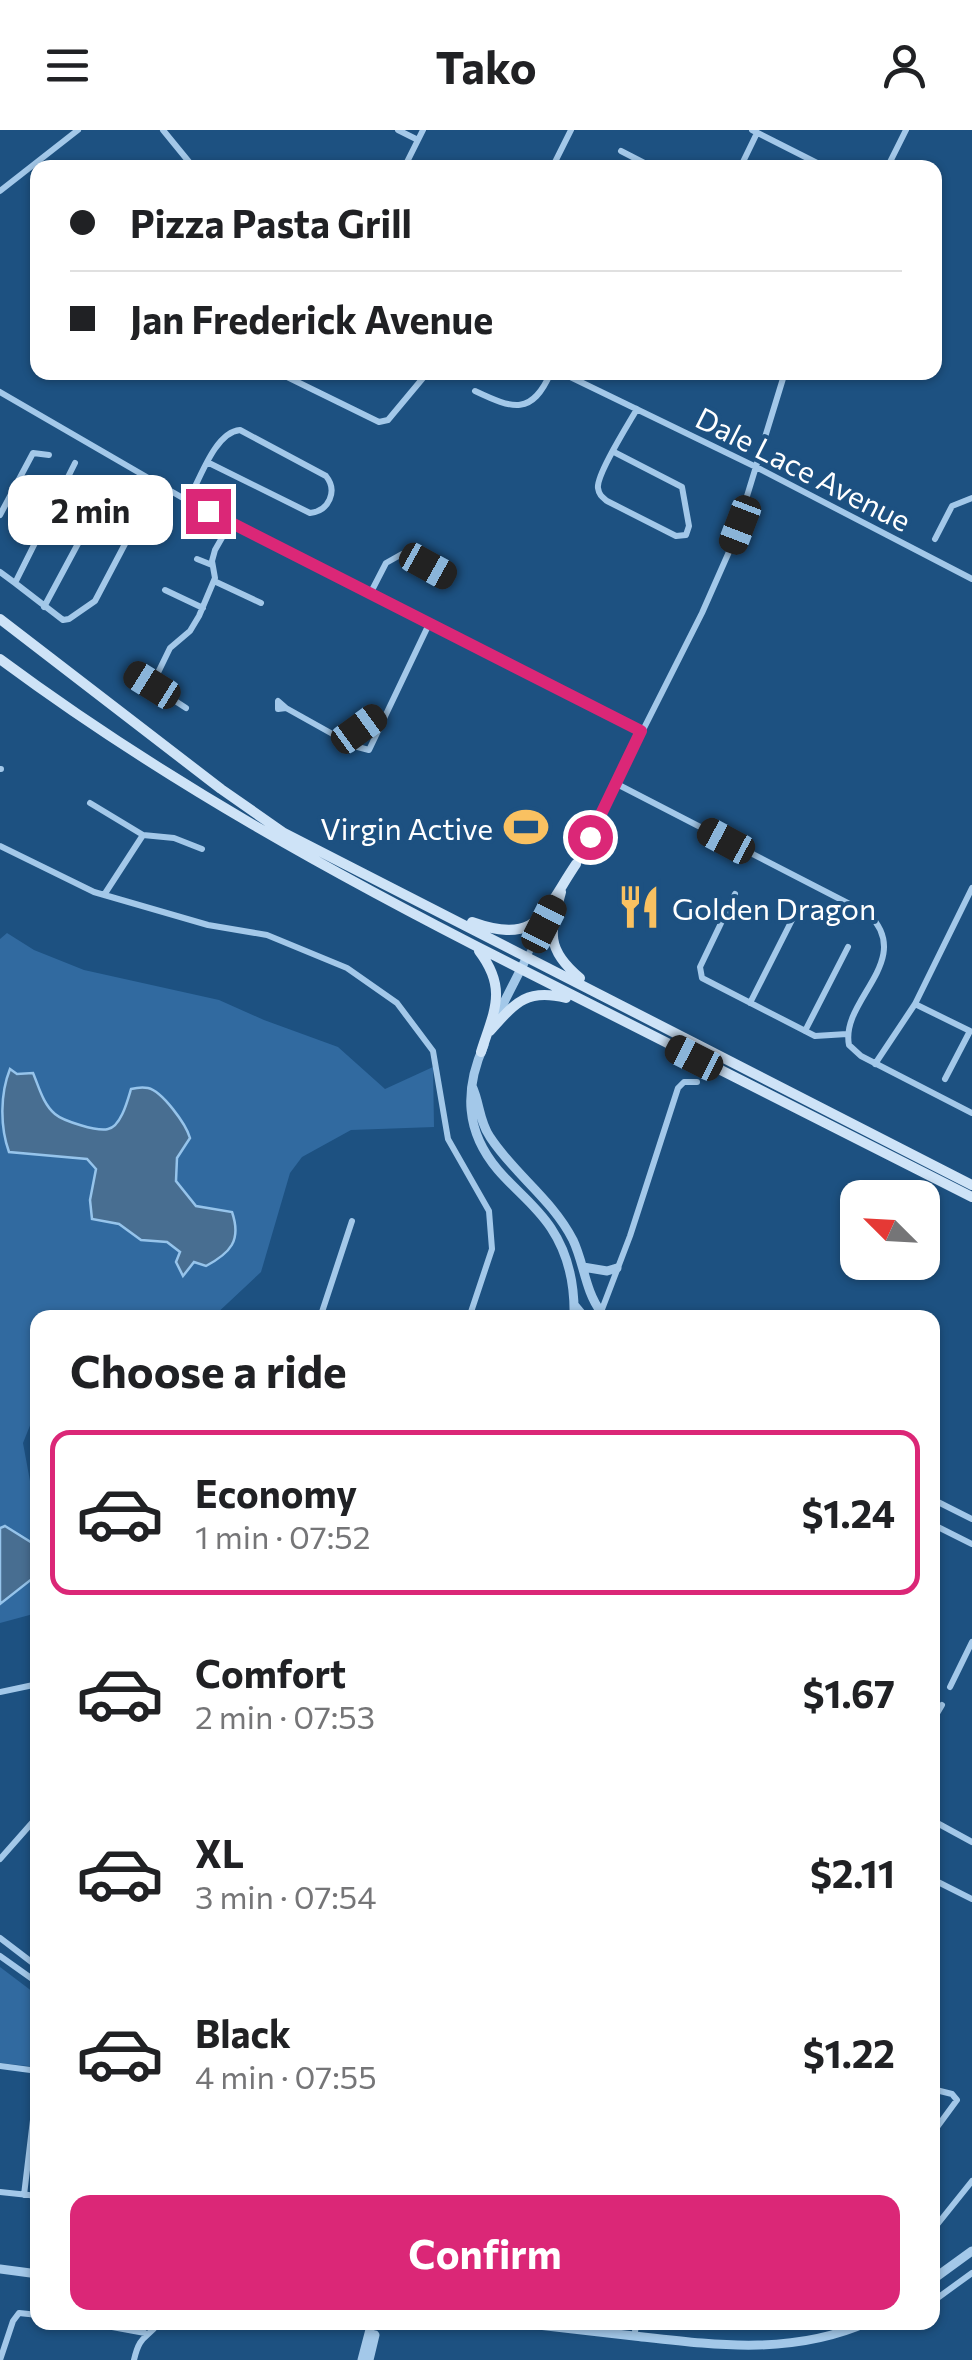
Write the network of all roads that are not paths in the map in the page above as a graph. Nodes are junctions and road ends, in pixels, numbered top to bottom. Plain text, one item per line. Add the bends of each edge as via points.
1 (78, 130) edge
2 (163, 130) edge
3 (398, 130) edge
4 (422, 130) edge
5 (571, 130) edge
6 (906, 130) edge
7 (754, 131) edge
8 (418, 140) junction
9 (621, 150) dead end
10 (44, 160) edge
11 (187, 160) edge
12 (408, 160) edge
13 (556, 160) edge
14 (639, 160) edge
15 (743, 160) edge
16 (811, 160) edge
17 (891, 160) edge
18 (30, 170) edge
19 (0, 192) edge
20 (293, 380) edge
21 (421, 380) edge
22 (548, 380) edge
23 (576, 380) edge
24 (783, 380) edge
25 (475, 391) dead end
26 (0, 392) edge
27 (636, 409) junction
28 (614, 452) junction
29 (49, 456) dead end
30 (209, 462) junction
31 (75, 463) dead end
32 (756, 467) junction
33 (972, 498) edge
34 (188, 500) junction
35 (0, 515) edge
36 (231, 522) junction
37 (934, 539) dead end
38 (198, 560) dead end
39 (212, 565) junction
40 (0, 572) edge
41 (447, 576) dead end
42 (972, 579) edge
43 (214, 581) junction
44 (15, 583) junction
45 (165, 590) dead end
46 (370, 594) junction
47 (261, 603) dead end
48 (44, 607) junction
49 (203, 608) junction
50 (0, 620) edge
51 (429, 624) junction
52 (0, 659) edge
53 (131, 672) dead end
54 (152, 685) junction
55 (186, 708) dead end
56 (286, 708) dead end
57 (385, 716) junction
58 (641, 731) junction
59 (346, 742) junction
60 (616, 783) junction
61 (90, 803) dead end
62 (143, 836) junction
63 (0, 846) edge
64 (202, 849) dead end
65 (576, 864) junction
66 (972, 888) edge
67 (562, 891) junction
68 (735, 894) dead end
69 (104, 895) junction
70 (434, 909) junction
71 (793, 918) dead end
72 (476, 947) junction
73 (848, 947) dead end
74 (527, 957) junction
75 (521, 969) junction
76 (596, 992) junction
77 (750, 1003) junction
78 (916, 1004) junction
79 (591, 1006) junction
80 (971, 1030) edge
81 (490, 1031) junction
82 (805, 1031) junction
83 (847, 1034) junction
84 (480, 1052) junction
85 (875, 1064) junction
86 (946, 1079) dead end
87 (698, 1082) dead end
88 (472, 1086) junction
89 (972, 1112) edge
90 (972, 1185) edge
91 (972, 1197) edge
92 (352, 1221) dead end
93 (584, 1268) junction
94 (617, 1268) junction
95 (574, 1306) junction
96 (323, 1310) edge
97 (472, 1310) edge
98 (574, 1310) edge
99 (578, 1310) edge
100 (599, 1310) edge
101 (604, 1310) edge
102 (940, 1502) edge
103 (972, 1518) edge
104 (940, 1528) edge
105 (972, 1544) edge
106 (972, 1642) edge
107 (30, 1686) edge
108 (950, 1687) dead end
109 (0, 1692) edge
110 (942, 1705) dead end
111 (940, 1708) edge
112 (30, 1825) edge
113 (940, 1825) edge
114 (972, 1842) edge
115 (0, 1859) edge
116 (940, 1883) edge
117 (972, 1899) edge
118 (0, 1938) edge
119 (0, 1956) edge
120 (30, 1961) edge
121 (30, 1977) edge
122 (0, 2066) edge
123 (30, 2073) edge
124 (940, 2091) edge
125 (940, 2123) edge
126 (30, 2143) edge
127 (972, 2181) edge
128 (0, 2192) edge
129 (24, 2194) junction
130 (30, 2195) edge
131 (940, 2221) edge
132 (972, 2251) edge
133 (0, 2270) edge
134 (30, 2273) edge
135 (972, 2273) edge
136 (940, 2274) edge
137 (940, 2296) edge
138 (30, 2314) edge
139 (129, 2330) edge
140 (149, 2330) edge
141 (373, 2330) edge
142 (582, 2330) edge
143 (635, 2330) edge
144 (844, 2330) edge
145 (145, 2333) junction
146 (634, 2336) junction
147 (0, 2360) edge
148 (134, 2360) edge
149 (366, 2360) edge

1 - 10 street
2 - 11 street
3 - 8 street
4 - 8 street
5 - 13 street
6 - 17 street
7 - 15 street
7 - 16 street
8 - 12 street
9 - 14 street
18 - 19 street
20 - 21 street via 379,422
22 - 25 street via 530,403 510,406
23 - 27 street, Dale Lace Avenue
24 - 32 street
26 - 34 street
27 - 28 street
27 - 32 street, Dale Lace Avenue
28 - 28 street via 598,482 603,498 686,535 682,487
29 - 35 street via 33,452
30 - 30 street via 224,436 240,430 326,476 332,492 324,508 310,512
30 - 34 street
31 - 44 street
32 - 42 street, Dale Lace Avenue
32 - 58 street via 732,545
33 - 37 street via 952,506
34 - 36 street
36 - 39 street
36 - 46 street
38 - 39 street
39 - 43 street
40 - 44 street
41 - 46 street via 402,554 386,563
43 - 47 street
43 - 49 street
44 - 48 street
45 - 49 street
46 - 51 street
48 - 48 street via 66,620 93,604 144,497 110,484
49 - 54 street via 170,648
50 - 70 main road via 265,821
51 - 57 street
51 - 58 street
52 - 72 main road via 182,785
53 - 54 street
54 - 55 street
56 - 59 street
57 - 59 street
57 - 59 street via 368,750
58 - 60 street
60 - 65 street
60 - 83 street via 872,918 883,958
61 - 62 street
62 - 64 street
62 - 69 street
63 - 69 street
65 - 67 street
65 - 70 main road via 542,914 518,932
66 - 78 street
67 - 74 street
67 - 76 main road via 554,949
68 - 77 street via 700,973
69 - 97 street via 257,932 324,958 382,990 414,1024 436,1060 448,1140 486,1202 492,1226 490,1258
70 - 74 main road
71 - 77 street
72 - 75 main road
72 - 84 main road via 497,986
73 - 82 street
74 - 75 street
74 - 76 main road
75 - 79 main road
75 - 81 street
76 - 90 main road
77 - 82 street
78 - 80 street
78 - 85 street
79 - 81 main road via 536,994 520,1000
79 - 91 main road
80 - 86 street
81 - 84 street
82 - 83 street via 822,1038
83 - 85 street via 852,1050
84 - 88 street
85 - 89 street
87 - 94 street via 678,1088
88 - 93 street via 491,1139 562,1222
88 - 95 street via 472,1121 484,1151 551,1228 567,1259
92 - 96 street
93 - 94 street
93 - 100 street
94 - 101 street
95 - 98 street
95 - 99 street
102 - 103 street
104 - 105 street
106 - 108 street
107 - 109 street
110 - 111 street
112 - 115 street
113 - 114 street
116 - 117 street
118 - 120 street
119 - 121 street
122 - 123 street
124 - 125 street via 957,2100
126 - 129 street
127 - 131 street
128 - 129 street
129 - 130 street
132 - 136 street
133 - 134 street
135 - 137 street
138 - 147 street via 19,2313 13,2321
139 - 145 street
140 - 145 street
141 - 149 street
142 - 146 street
143 - 146 street
144 - 146 street via 759,2346
145 - 148 street

